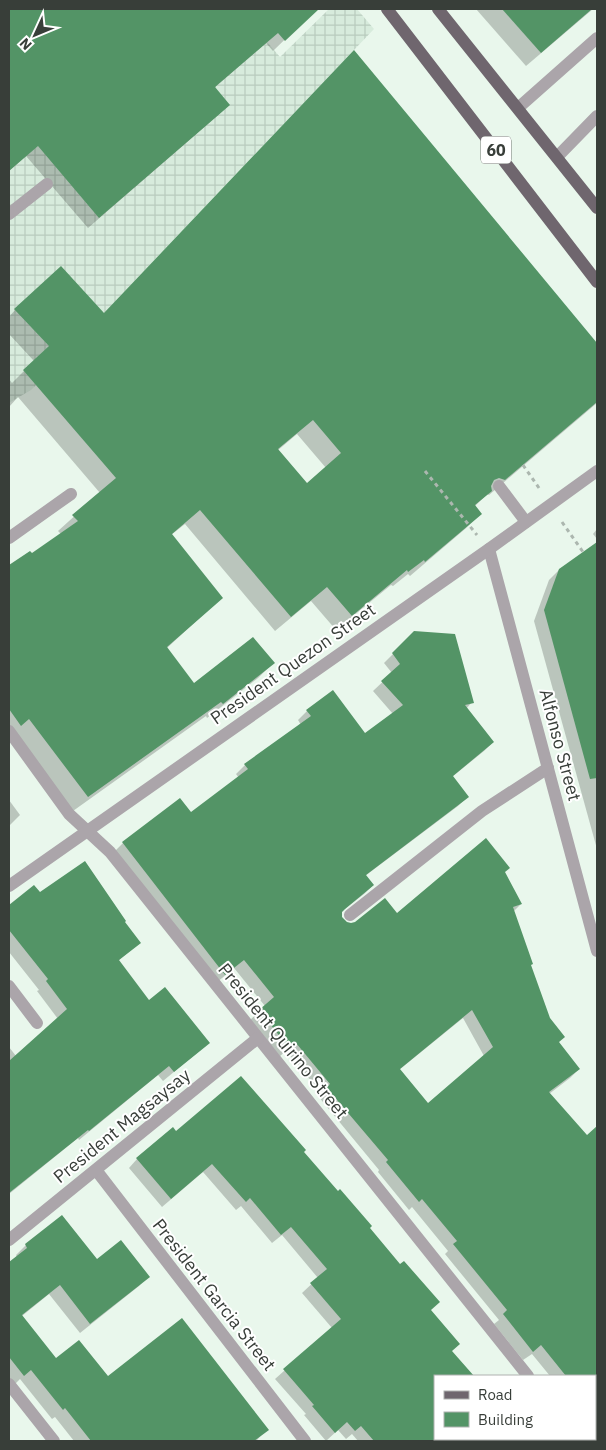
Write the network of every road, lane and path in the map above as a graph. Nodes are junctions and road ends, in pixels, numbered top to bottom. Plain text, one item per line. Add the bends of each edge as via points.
1 (387, 9) edge
2 (438, 9) edge
3 (597, 38) edge
4 (518, 108) junction
5 (597, 116) edge
6 (557, 157) junction
7 (47, 184) dead end
8 (597, 208) edge
9 (9, 214) edge
10 (597, 282) edge
11 (597, 471) edge
12 (425, 472) dead end
13 (498, 486) dead end
14 (72, 494) dead end
15 (526, 522) junction
16 (9, 538) edge
17 (489, 549) junction
18 (9, 731) edge
19 (548, 768) junction
20 (86, 830) junction
21 (9, 886) edge
22 (350, 915) dead end
23 (597, 951) edge
24 (9, 986) edge
25 (37, 1023) dead end
26 (258, 1038) junction
27 (96, 1170) junction
28 (9, 1240) edge
29 (527, 1375) edge
30 (9, 1384) edge
31 (54, 1441) edge
32 (305, 1441) edge

1 - 10 main road, 60
2 - 4 main road, 60
3 - 4 street
4 - 6 main road, 60
5 - 6 street
6 - 8 main road, 60
7 - 9 street
11 - 15 street, President Quezon Street
12 - 17 path
13 - 15 street
14 - 16 street
15 - 17 street, President Quezon Street
17 - 19 street, Alfonso Street
17 - 20 street, President Quezon Street
18 - 20 street, President Quirino Street via 69,814
19 - 22 street via 482,811
19 - 23 street, Alfonso Street
20 - 21 street, President Quezon Street
20 - 26 street, President Quirino Street via 110,852
24 - 25 street
26 - 27 street, President Magsaysay
26 - 29 street, President Quirino Street
27 - 28 street, President Magsaysay
27 - 32 street, President Garcia Street
30 - 31 street

